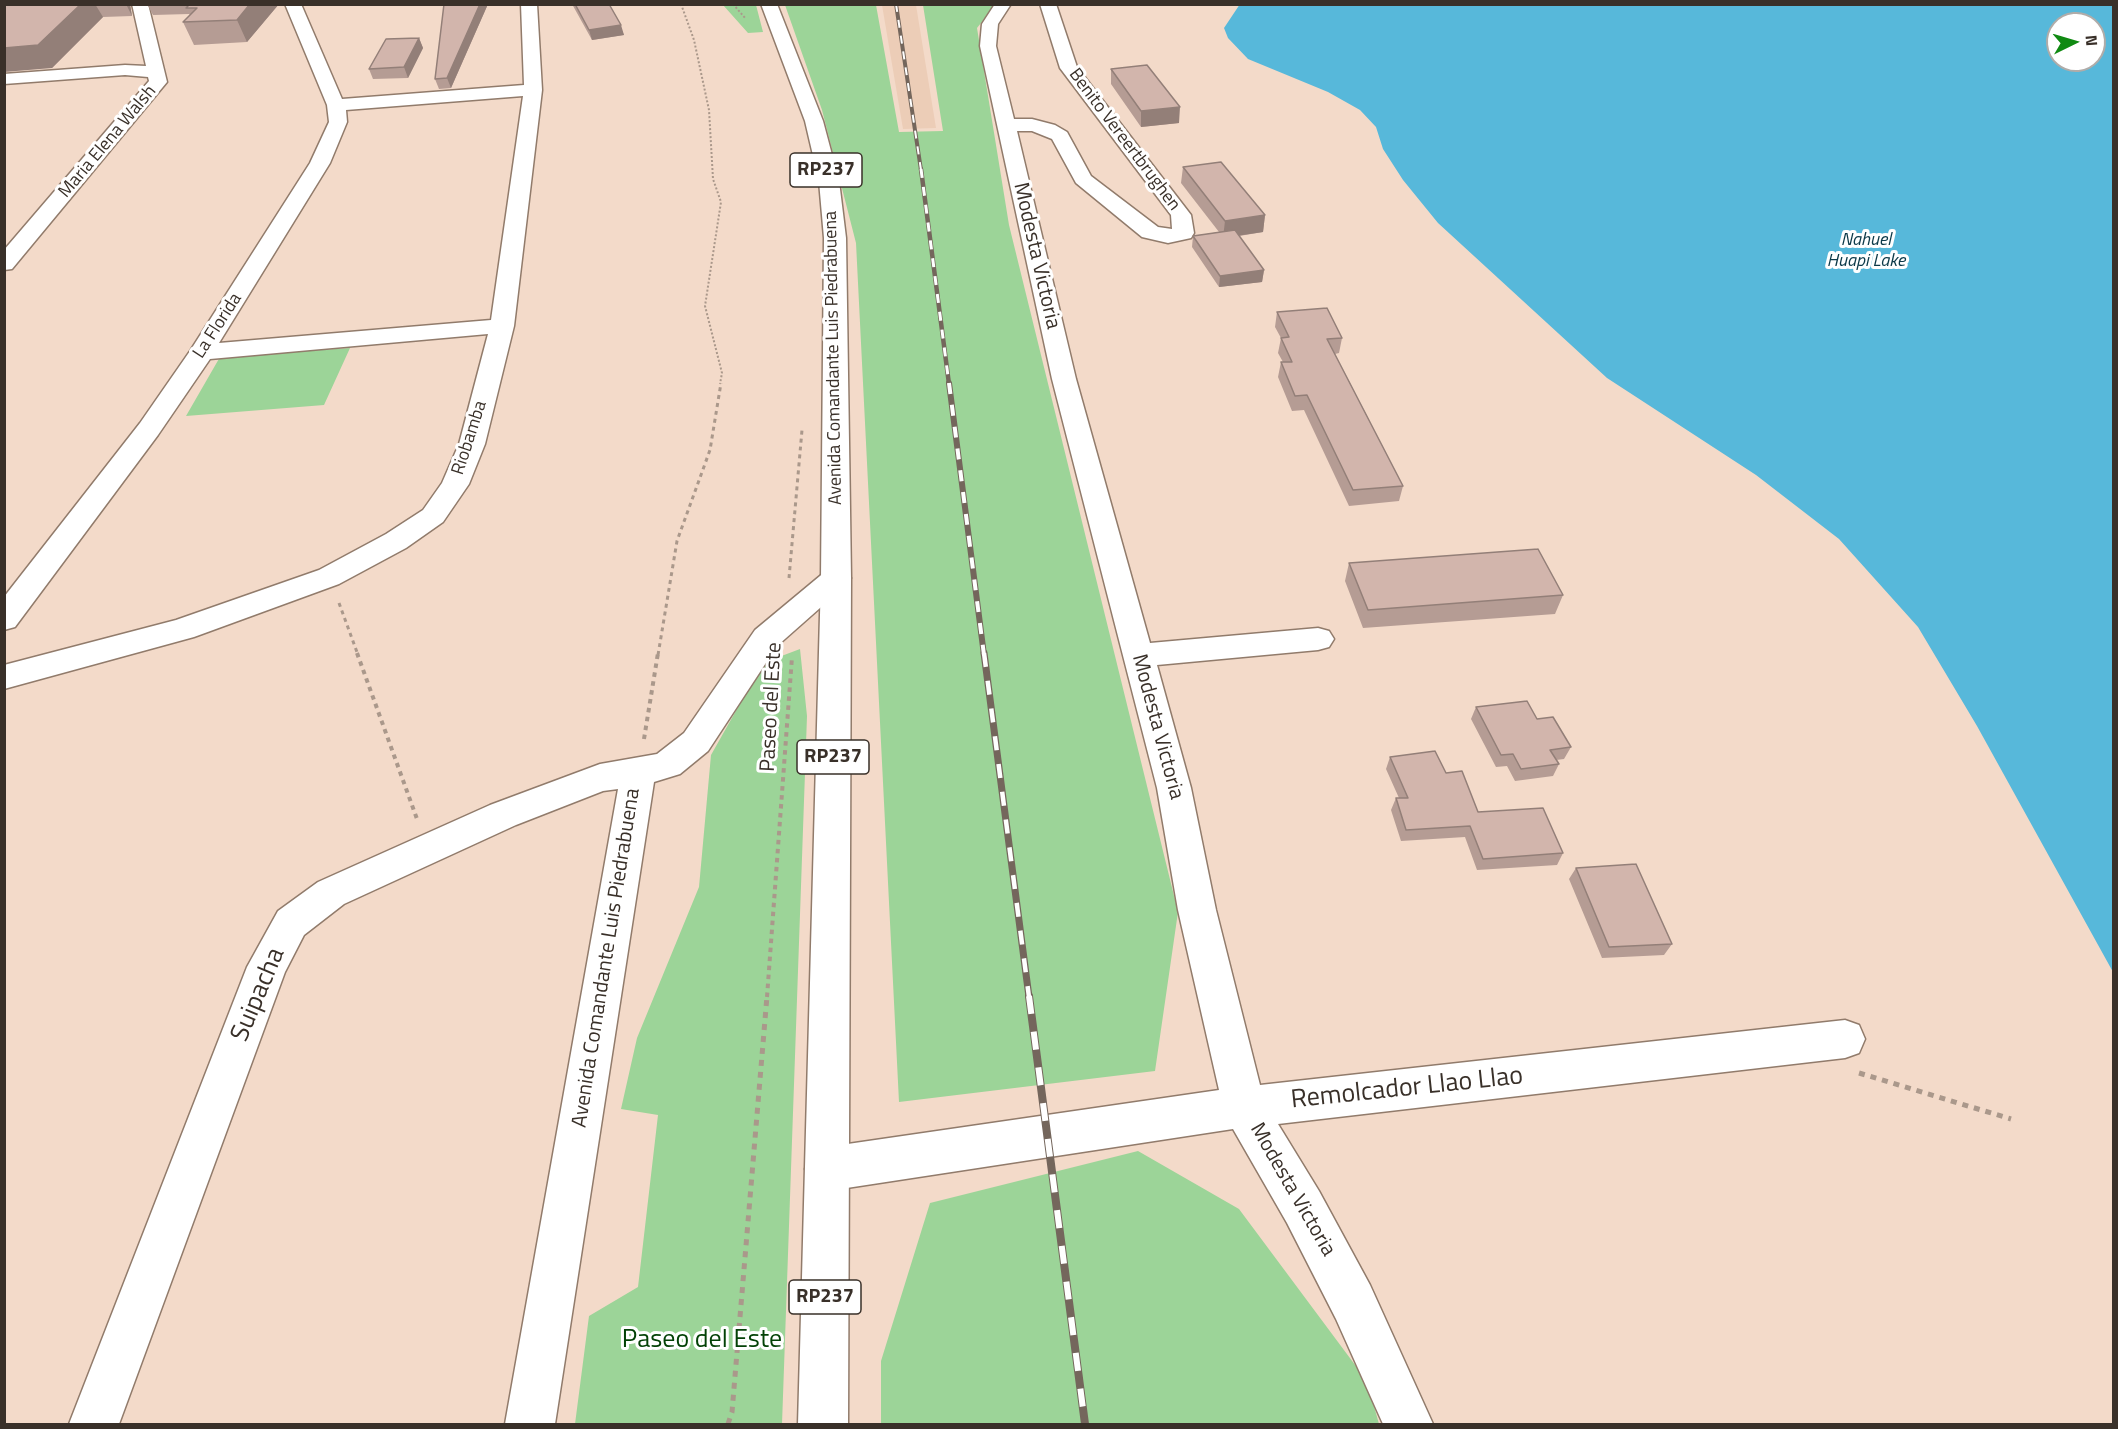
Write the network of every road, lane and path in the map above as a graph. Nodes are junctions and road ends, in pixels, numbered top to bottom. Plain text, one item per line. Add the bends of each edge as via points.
1 (140, 4) edge
2 (293, 4) edge
3 (530, 4) edge
4 (681, 4) edge
5 (733, 4) edge
6 (1003, 4) edge
7 (1048, 4) edge
8 (760, 14) edge
9 (156, 72) junction
10 (4, 79) edge
11 (533, 90) junction
12 (336, 105) junction
13 (1006, 125) junction
14 (4, 264) edge
15 (502, 326) junction
16 (202, 352) junction
17 (802, 422) dead end
18 (329, 577) junction
19 (836, 578) junction
20 (789, 618) junction
21 (4, 619) edge
22 (1318, 639) dead end
23 (1137, 655) junction
24 (4, 678) edge
25 (638, 773) junction
26 (428, 848) junction
27 (1846, 1054) joint
28 (1244, 1107) junction
29 (2011, 1119) dead end
30 (827, 1169) junction
31 (94, 1425) edge
32 (530, 1425) edge
33 (728, 1425) edge
34 (823, 1425) edge
35 (1408, 1425) edge

1 - 9 street, Maria Elena Walsh
2 - 12 street, La Florida
3 - 11 street, Riobamba
4 - 25 path via 694,40 708,110 714,179 721,202 705,306 722,373 710,450 677,541
5 - 8 path
6 - 13 street, Modesta Victoria via 990,24 988,46
7 - 13 street, Benito Vereertbrughen via 1069,68 1181,215 1183,233 1168,237 1150,232 1091,186 1083,179 1060,136 1032,125
8 - 19 street, Avenida Comandante Luis Piedrabuena / RP237 via 814,121 829,181 835,238
9 - 10 street via 125,70
9 - 14 street, Maria Elena Walsh via 158,82
11 - 12 street
11 - 15 street, Riobamba
12 - 16 street, La Florida via 338,122 320,163
13 - 23 street, Modesta Victoria via 1064,380
15 - 16 street
15 - 18 street, Riobamba via 472,444 455,484 434,516
16 - 21 street, La Florida via 149,429
17 - 20 path, Paseo del Este
18 - 24 street, Riobamba via 183,629
18 - 26 path
19 - 20 street, Avenida Comandante Luis Piedrabuena
19 - 30 street, Avenida Comandante Luis Piedrabuena / RP237
20 - 25 street, Avenida Comandante Luis Piedrabuena via 766,638 696,742 668,765
20 - 33 path, Paseo del Este via 790,696
22 - 23 street
23 - 28 street, Modesta Victoria via 1174,788 1197,910
25 - 26 street, Suipacha via 600,778
25 - 32 street, Avenida Comandante Luis Piedrabuena
26 - 31 street, Suipacha via 331,893 291,923 267,967
27 - 28 street, Remolcador Llao Llao
27 - 29 path
28 - 30 street, Remolcador Llao Llao
28 - 35 street, Modesta Victoria via 1353,1302
30 - 34 street, Avenida Comandante Luis Piedrabuena / RP237

